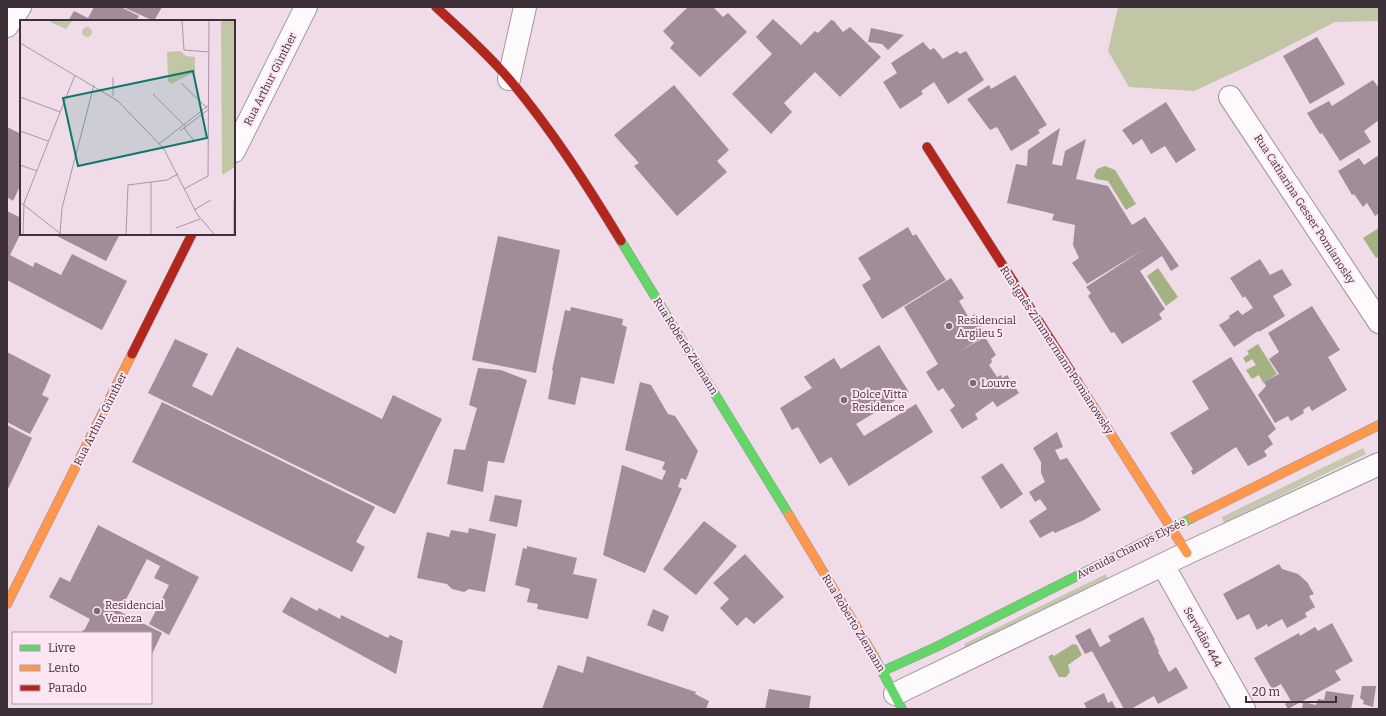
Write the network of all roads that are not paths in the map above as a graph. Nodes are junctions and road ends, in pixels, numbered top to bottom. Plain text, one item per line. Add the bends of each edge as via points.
1 (20, 7) edge
2 (306, 7) edge
3 (436, 7) edge
4 (524, 7) edge
5 (7, 26) edge
6 (509, 79) junction
7 (1230, 97) dead end
8 (927, 147) dead end
9 (235, 149) edge
10 (192, 235) edge
11 (1379, 322) edge
12 (1379, 425) edge
13 (1379, 464) edge
14 (1171, 528) junction
15 (1187, 553) junction
16 (1163, 565) junction
17 (7, 604) edge
18 (883, 671) junction
19 (899, 702) edge
20 (1244, 709) edge

1 - 5 street
2 - 9 street, Rua Arthur Günther
3 - 6 street, Rua Roberto Ziemann
4 - 6 street
6 - 18 street, Rua Roberto Ziemann via 558,142 614,230
7 - 11 street, Rua Catharina Gesser Pomianosky
8 - 14 street, Rua Ignês Zimmermann Pomianowsky
10 - 17 street, Rua Arthur Günther
12 - 14 street, Avenida Champs Elysée
13 - 15 street
14 - 15 street, Rua Ignês Zimmermann Pomianowsky
14 - 18 street, Avenida Champs Elysée via 936,647
15 - 16 street
16 - 19 street
16 - 20 street, Servidão 444
18 - 19 street, Rua Roberto Ziemann

